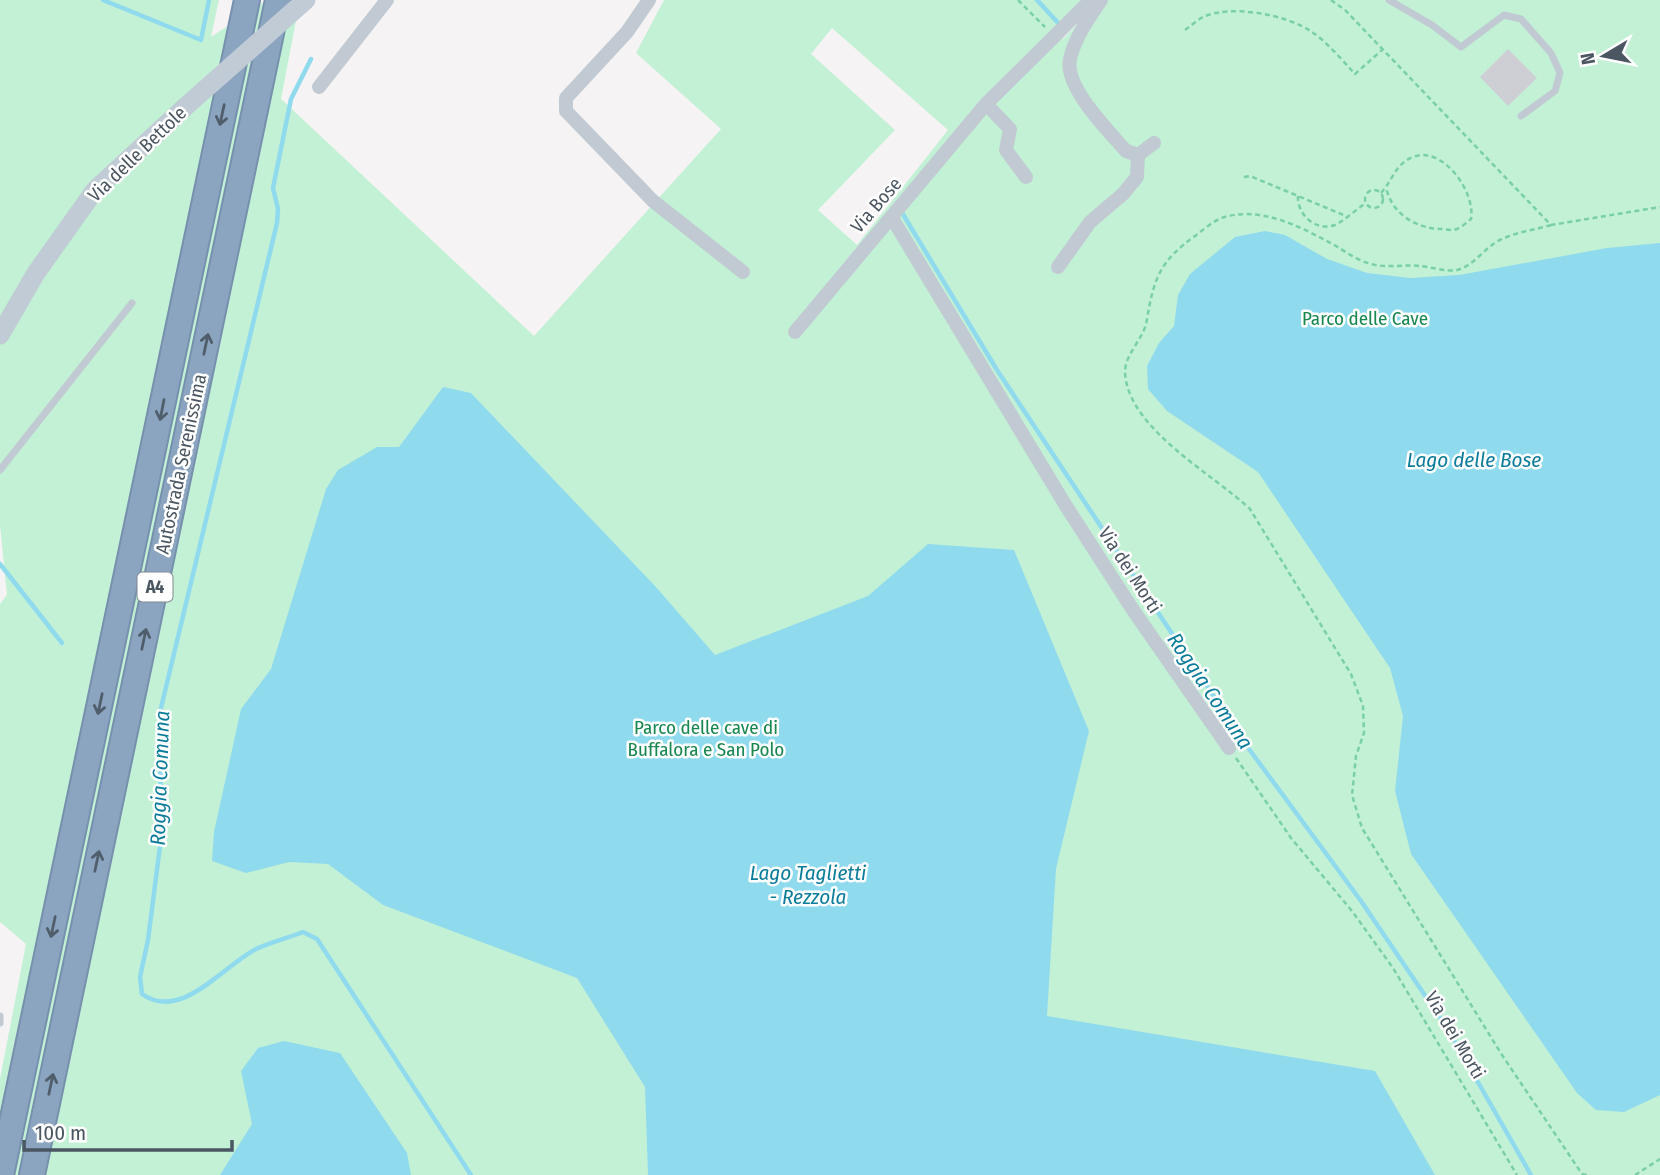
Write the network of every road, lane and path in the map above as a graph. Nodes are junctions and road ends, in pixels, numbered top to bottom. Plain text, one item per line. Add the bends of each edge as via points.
1 (247, 0) edge
2 (278, 0) edge
3 (306, 0) edge
4 (387, 0) edge
5 (649, 0) edge
6 (1018, 0) edge
7 (1091, 0) edge
8 (1101, 0) edge
9 (1331, 0) edge
10 (1389, 0) edge
11 (1185, 30) dead end
12 (1054, 35) junction
13 (1382, 49) junction
14 (319, 87) dead end
15 (986, 104) junction
16 (1521, 116) dead end
17 (1154, 143) dead end
18 (1138, 155) junction
19 (1026, 177) dead end
20 (1244, 177) dead end
21 (1386, 187) junction
22 (1381, 192) junction
23 (1298, 196) junction
24 (1383, 201) junction
25 (1366, 203) junction
26 (1393, 204) junction
27 (1660, 207) edge
28 (1346, 216) junction
29 (892, 218) junction
30 (1551, 225) junction
31 (1058, 267) dead end
32 (743, 272) dead end
33 (132, 303) dead end
34 (1, 329) edge
35 (795, 332) dead end
36 (0, 470) edge
37 (1229, 748) joint
38 (0, 1016) edge
39 (0, 1023) edge
40 (1660, 1158) edge
41 (1636, 1174) edge
42 (1, 1175) edge
43 (32, 1175) edge
44 (1517, 1175) edge
45 (1587, 1175) edge
46 (1630, 1175) edge

1 -> 42 highway, Autostrada Serenissima / A4
43 -> 2 highway, Autostrada Serenissima / A4
3 - 34 main road, Via delle Bettole, bridge via 95,190
4 - 14 street
5 - 32 street via 627,32 566,98 566,111 653,201
6 - 12 path
7 - 12 street, Via Bose
8 - 18 street via 1079,33 1069,61 1073,80 1126,151
9 - 13 path
10 - 16 lane via 1461,47 1504,15 1521,19 1551,53 1560,73 1555,91
11 - 13 path via 1203,17 1219,13 1271,14 1314,34 1356,74
12 - 15 street, Via Bose
13 - 30 path
15 - 19 street via 1010,129 1006,150
15 - 29 street, Via Bose
17 - 18 street
18 - 31 street via 1137,177 1090,222
20 - 23 path
21 - 22 path
21 - 26 path
21 - 26 path via 1401,164 1412,157 1432,155 1456,175 1473,211 1471,219 1456,230 1433,229 1412,223
22 - 24 path
22 - 25 path via 1368,192
23 - 28 path
23 - 28 path via 1302,214 1313,223 1337,225
24 - 25 path via 1377,208
24 - 26 path
25 - 28 path
27 - 30 path
29 - 35 street, Via Bose
29 - 37 street, Via dei Morti via 1066,506
30 - 45 path via 1500,240 1456,271 1381,267 1269,216 1241,214 1219,219 1185,243 1156,275 1147,325 1125,371 1133,403 1154,428 1250,509 1351,674 1363,706 1364,733 1352,795 1362,828 1502,1055 1576,1166
33 - 36 lane
37 - 44 path, Via dei Morti via 1291,838 1393,968
38 - 39 lane
40 - 41 path
41 - 46 path

